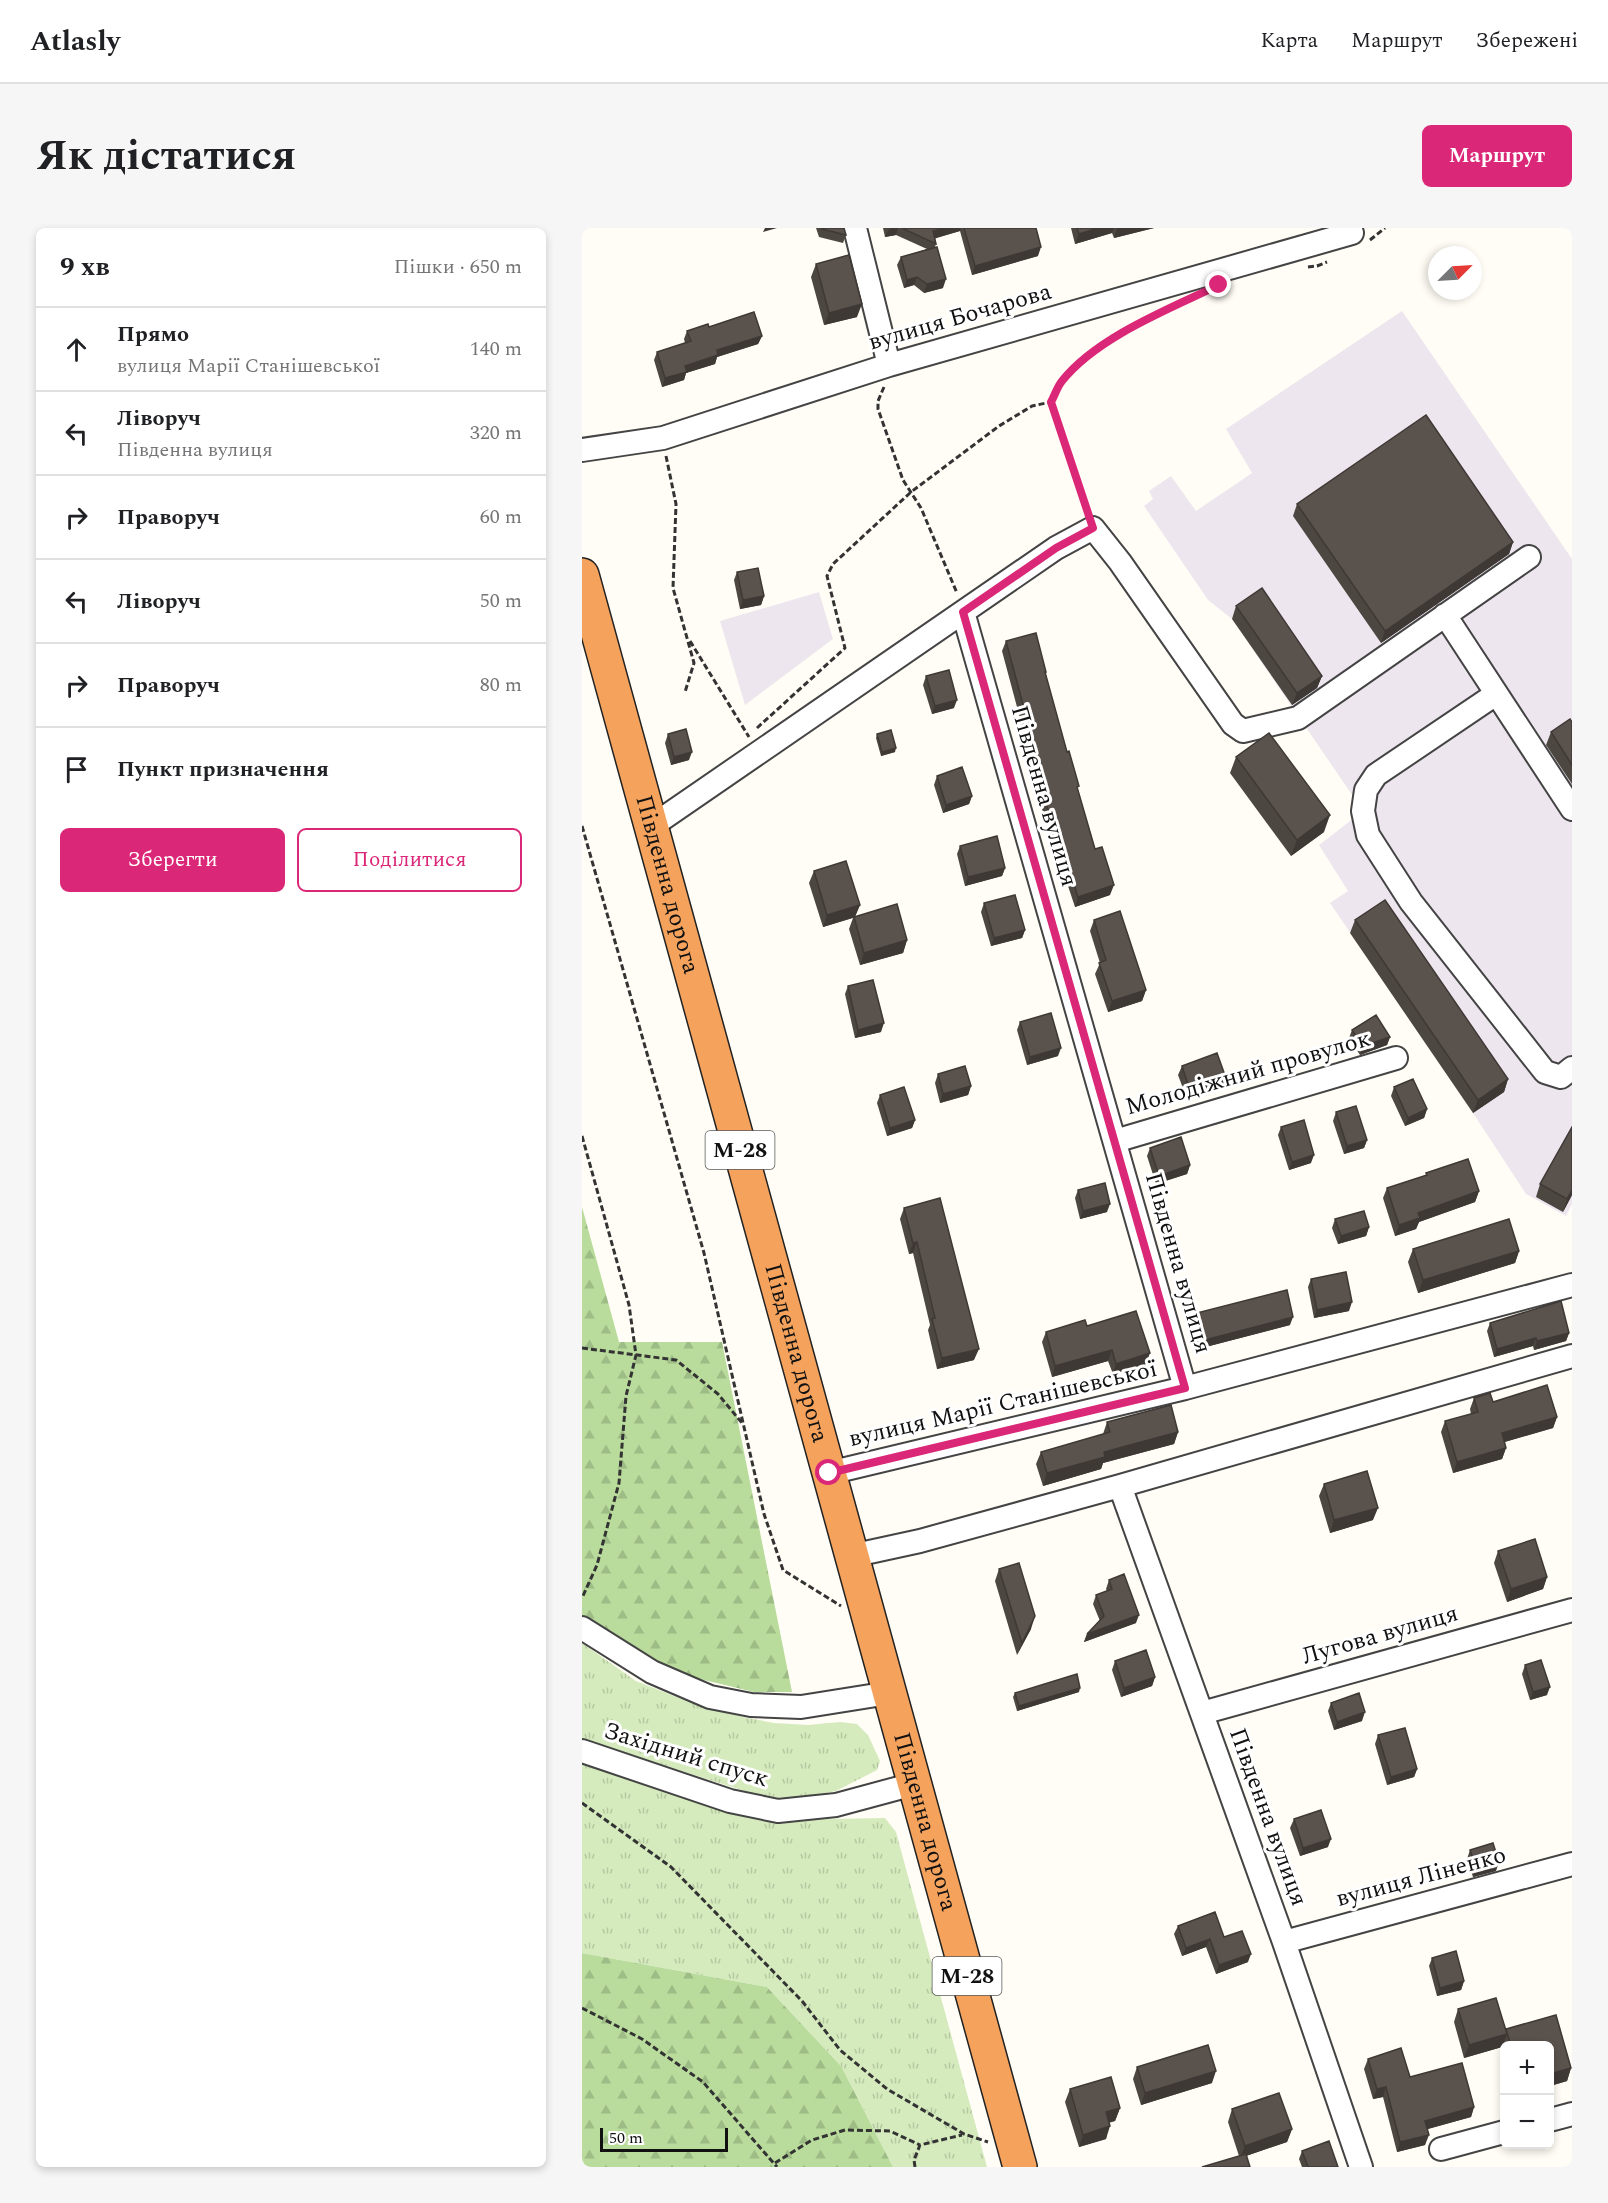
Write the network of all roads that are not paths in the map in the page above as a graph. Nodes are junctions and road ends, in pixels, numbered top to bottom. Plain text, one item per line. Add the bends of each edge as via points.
1 (855, 228) edge
2 (1360, 238) road end
3 (889, 365) junction
4 (582, 450) edge
5 (1529, 557) dead end
6 (582, 575) edge
7 (963, 612) junction
8 (1445, 615) junction
9 (1496, 694) junction
10 (1572, 809) edge
11 (652, 826) junction
12 (1396, 1058) dead end
13 (1572, 1068) edge
14 (1115, 1141) junction
15 (1572, 1285) edge
16 (1572, 1356) edge
17 (1185, 1388) junction
18 (829, 1473) junction
19 (1120, 1486) junction
20 (851, 1557) junction
21 (1572, 1610) edge
22 (582, 1628) edge
23 (889, 1694) junction
24 (1202, 1713) junction
25 (582, 1751) edge
26 (914, 1784) junction
27 (1572, 1864) edge
28 (1284, 1942) junction
29 (1572, 2114) edge
30 (1554, 2119) edge
31 (1500, 2134) edge
32 (1441, 2149) dead end
33 (1017, 2159) edge
34 (1361, 2167) edge

1 - 3 street
2 - 3 street, вулиця Бочарова
3 - 4 street, вулиця Бочарова via 663,438
5 - 8 street
6 - 11 highway, Південна дорога / М-28
7 - 8 street via 1056,548 1093,528 1233,724 1243,731 1298,718
7 - 11 street
7 - 14 street, Південна вулиця
8 - 9 street
9 - 10 street
9 - 13 street via 1376,775 1366,790 1363,811 1368,835 1411,902 1545,1072 1561,1077
11 - 18 highway, Південна дорога / М-28
12 - 14 street, Молодіжний провулок
14 - 17 street, Південна вулиця
15 - 17 street, вулиця Марії Станішевської
16 - 19 street
17 - 18 street, вулиця Марії Станішевської
18 - 20 highway, Південна дорога / М-28
19 - 20 street
19 - 24 street, Південна вулиця
20 - 23 highway, Південна дорога / М-28
21 - 24 street, Лугова вулиця
22 - 23 street via 652,1672 710,1697 751,1705 801,1707
23 - 26 highway, Південна дорога / М-28
24 - 28 street, Південна вулиця
25 - 26 street, Західний спуск via 730,1802 778,1811 836,1805
26 - 33 highway, Південна дорога / М-28
27 - 28 street, вулиця Ліненко
28 - 34 street, Південна вулиця
29 - 30 street
31 - 32 street

